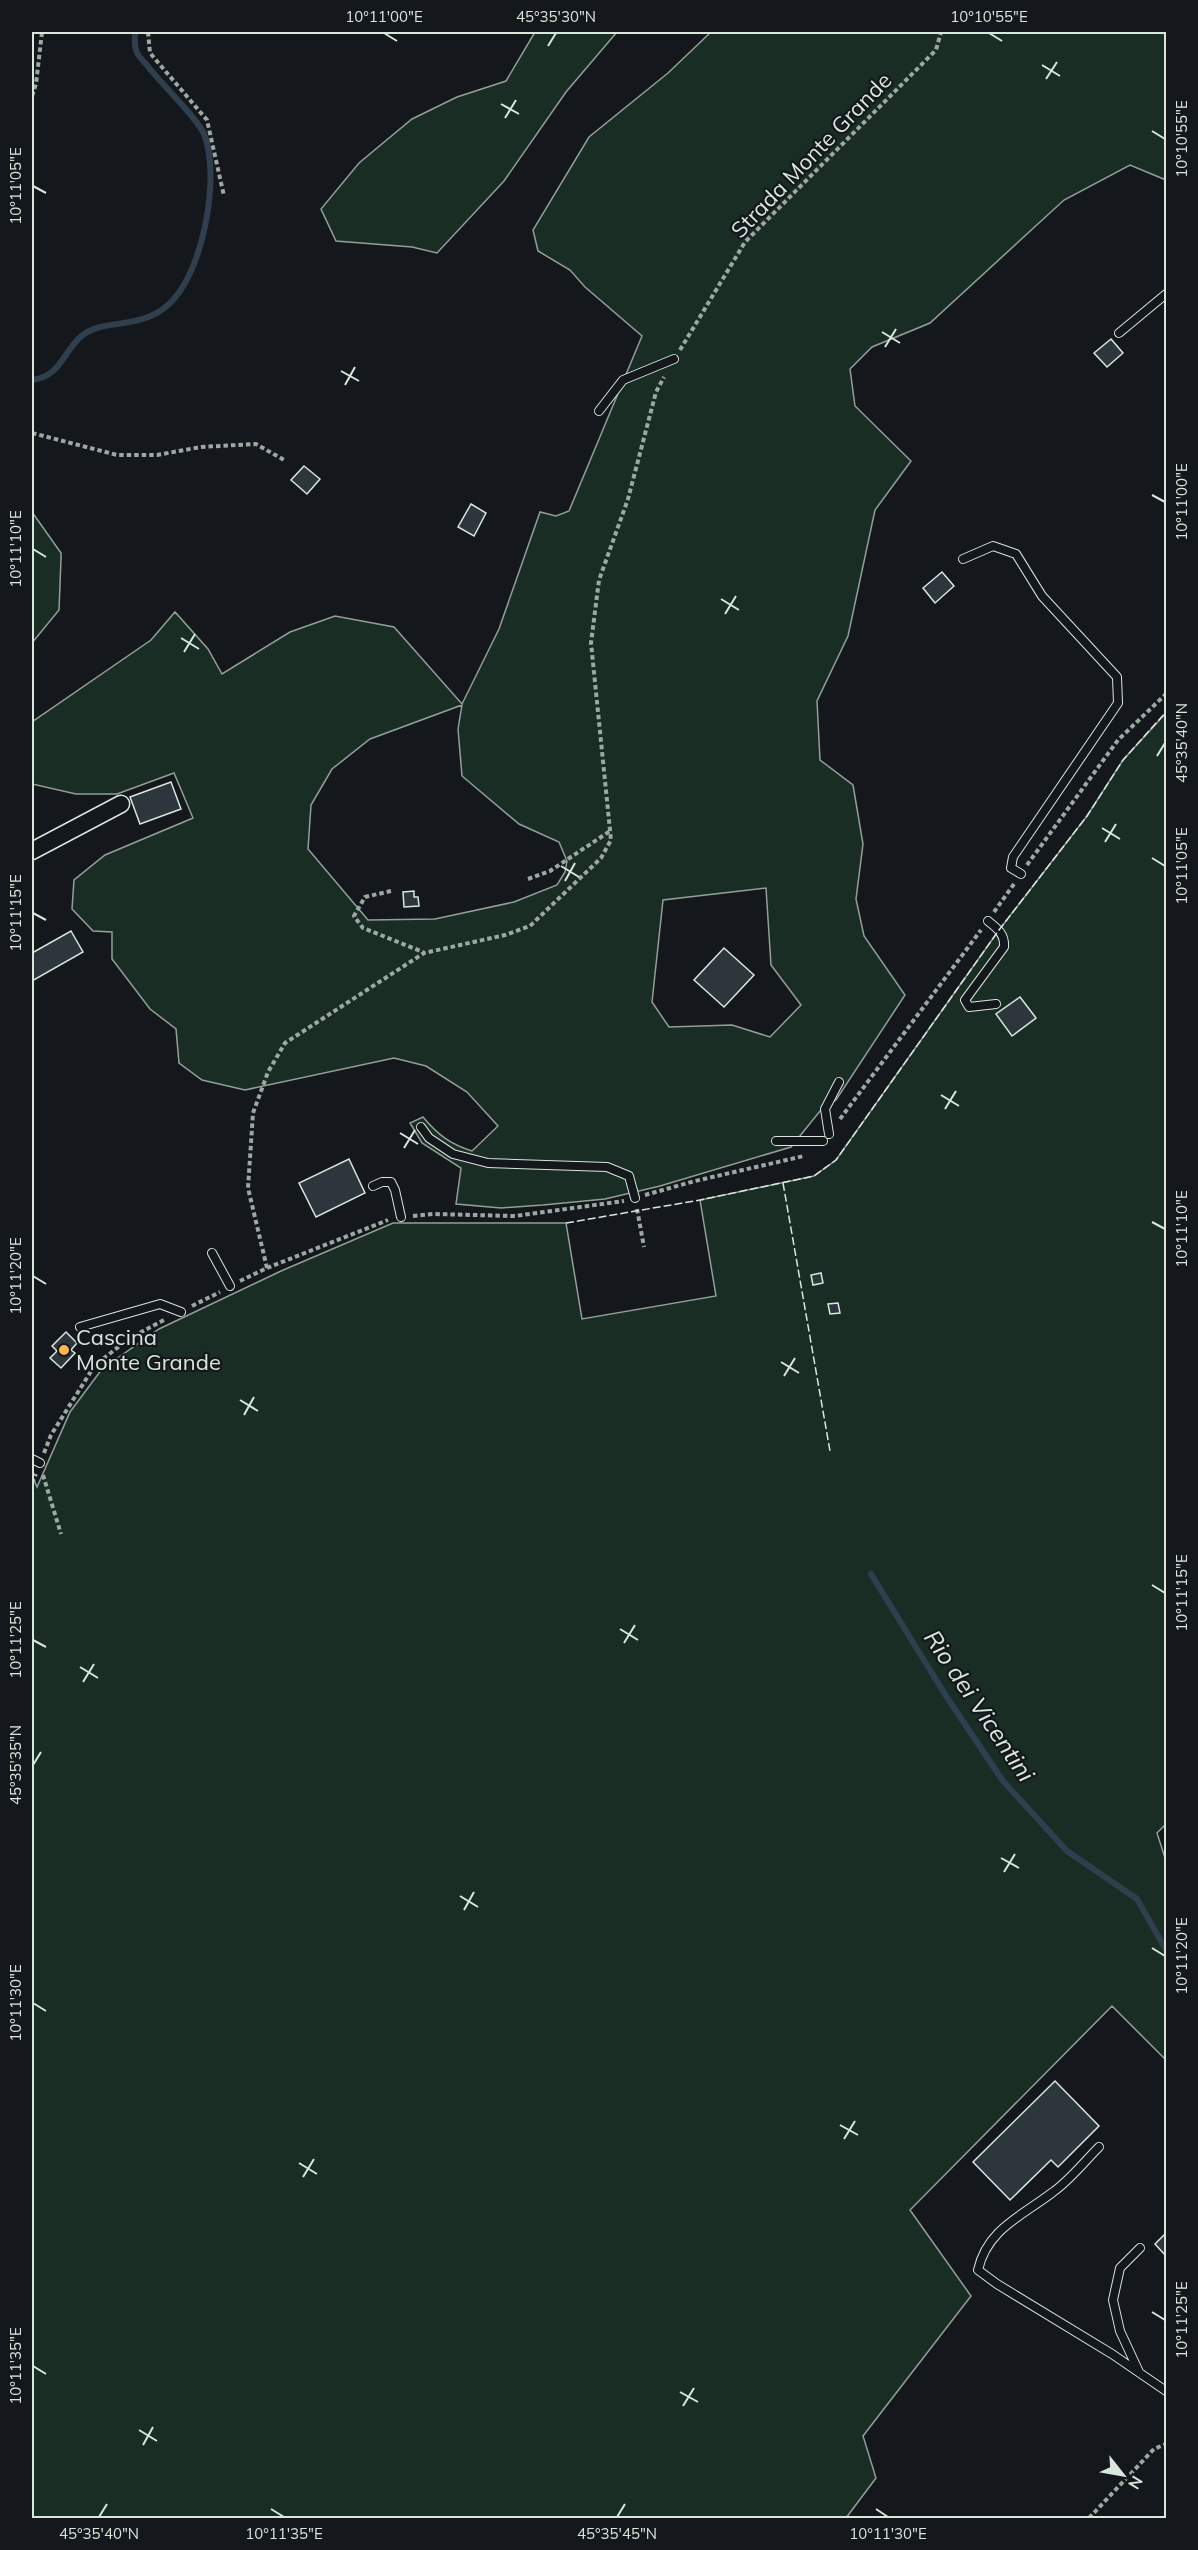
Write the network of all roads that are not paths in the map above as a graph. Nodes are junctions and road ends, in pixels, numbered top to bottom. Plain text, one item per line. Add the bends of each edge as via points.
1 (1167, 294) edge
2 (1119, 333) dead end
3 (674, 359) road end
4 (599, 411) dead end
5 (963, 559) dead end
6 (121, 804) dead end
7 (32, 851) edge
8 (1021, 874) road end
9 (987, 921) road end
10 (996, 1004) dead end
11 (839, 1082) dead end
12 (421, 1127) dead end
13 (776, 1142) dead end
14 (373, 1186) dead end
15 (635, 1198) road end
16 (401, 1217) road end
17 (212, 1253) dead end
18 (230, 1286) road end
19 (181, 1312) road end
20 (80, 1327) dead end
21 (1099, 2147) dead end
22 (1140, 2248) dead end
23 (1140, 2373) junction
24 (1167, 2391) edge

1 - 2 lane
3 - 4 lane via 623,380
5 - 8 lane via 993,546 1016,555 1042,596 1117,676 1118,703 1013,857 1011,868
6 - 7 street
9 - 10 lane via 999,930 1004,947 965,999 969,1007
11 - 13 lane via 825,1109 826,1138
12 - 15 lane via 429,1138 453,1154 488,1163 607,1167 629,1176
14 - 16 lane via 391,1182
17 - 18 lane
19 - 20 lane via 160,1304
21 - 23 lane via 1055,2191 996,2233 982,2253 978,2270
22 - 23 lane via 1120,2268 1113,2300 1120,2331
23 - 24 lane

